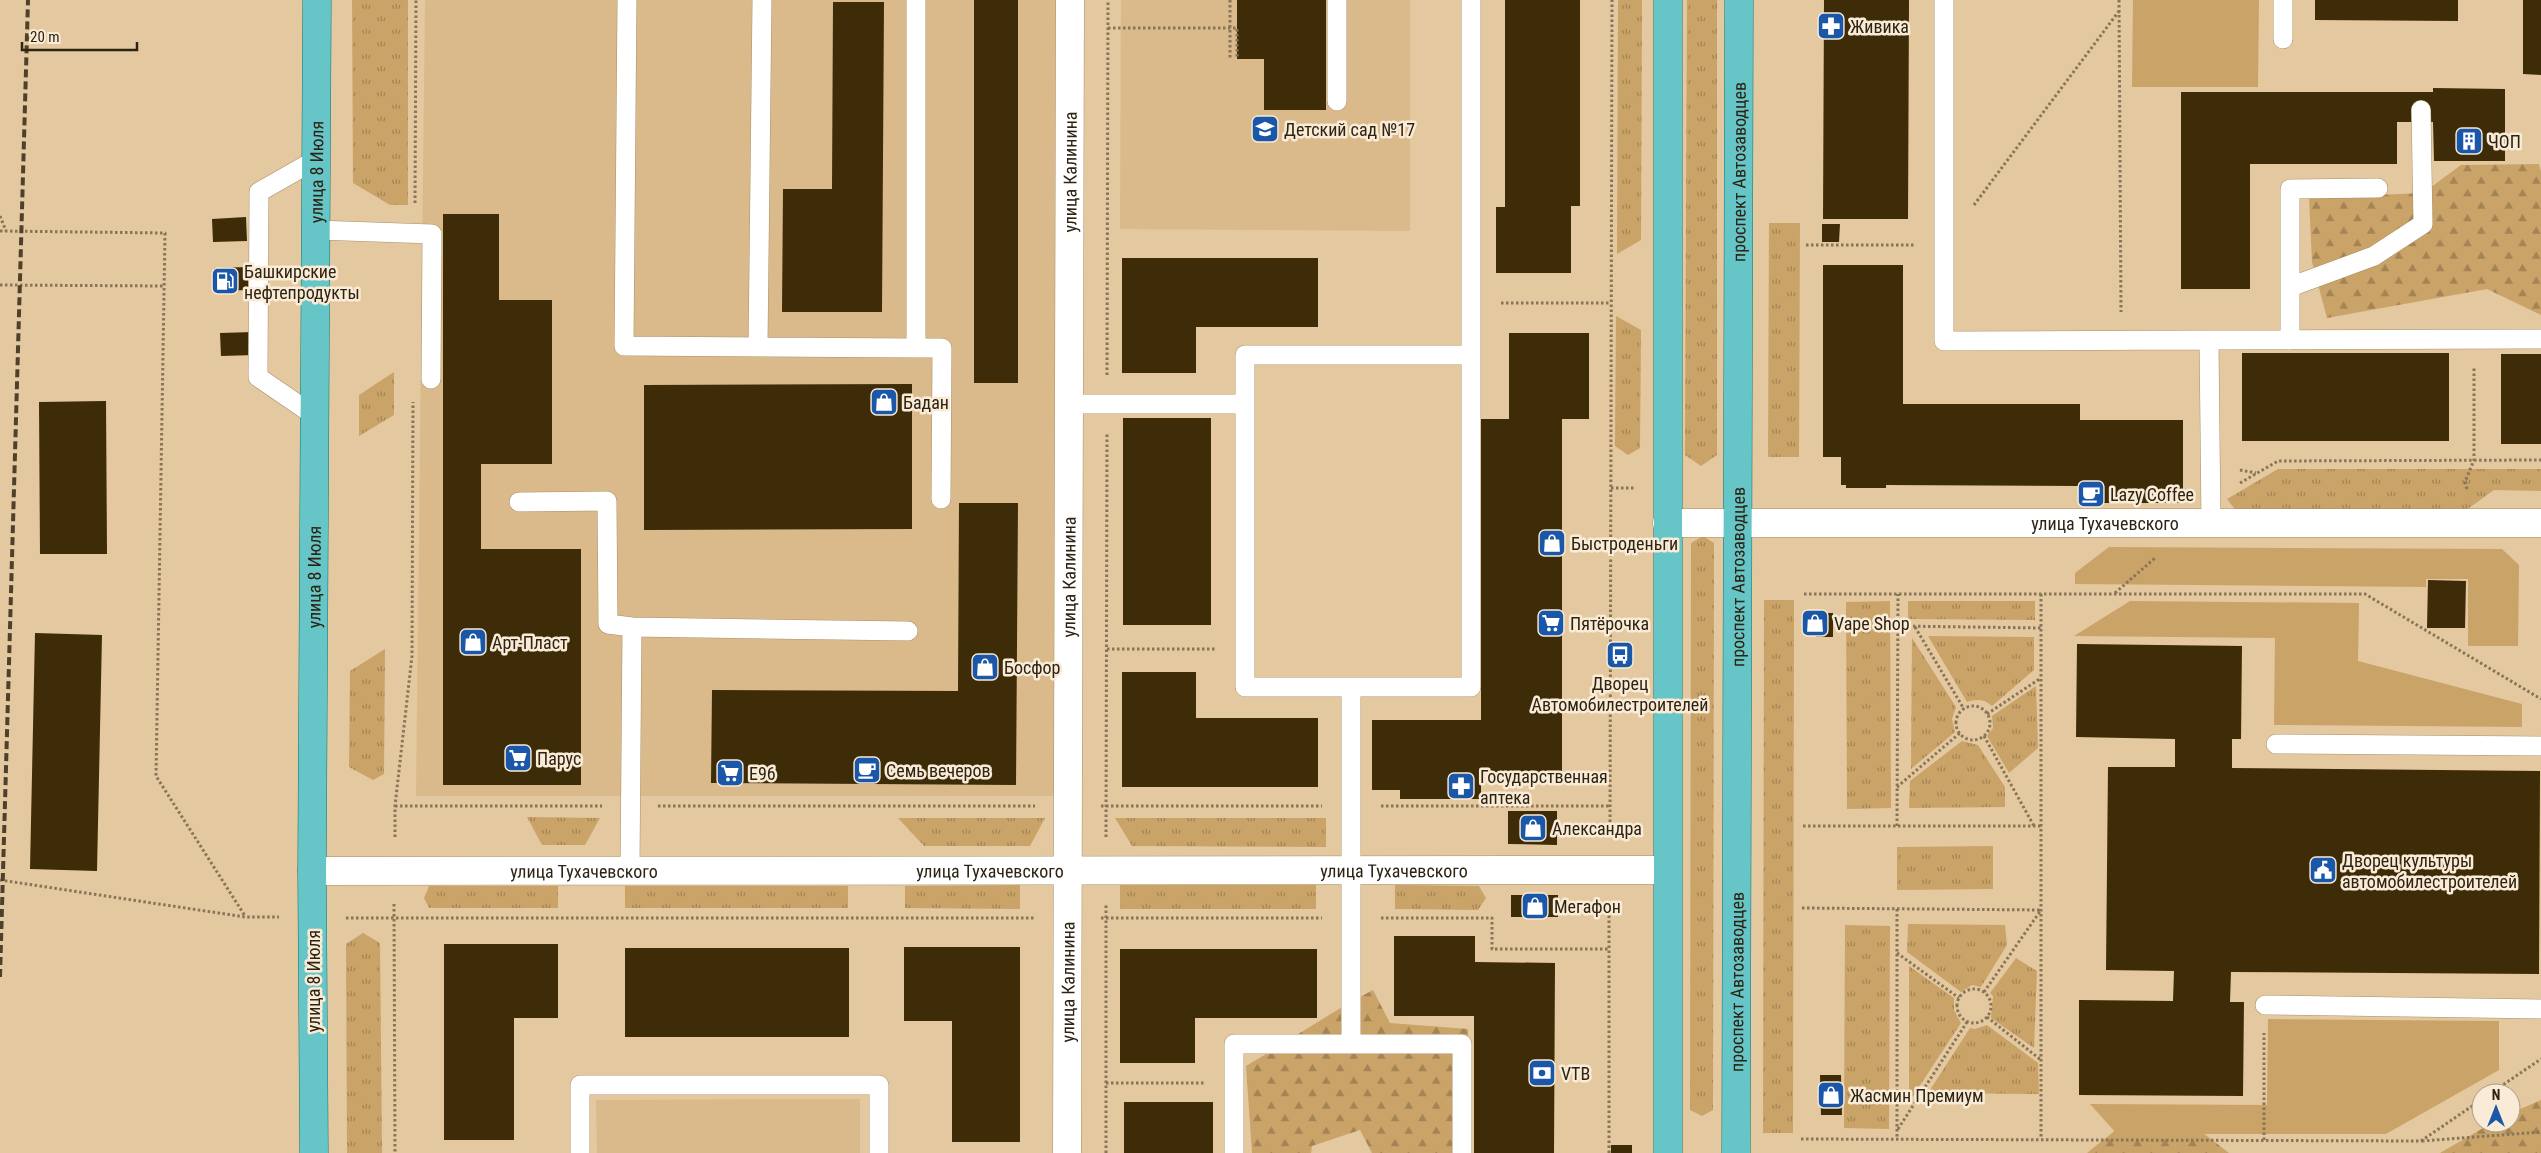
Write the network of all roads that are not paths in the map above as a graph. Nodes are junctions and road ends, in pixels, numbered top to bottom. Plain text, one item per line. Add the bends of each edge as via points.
1 (318, 0) edge
2 (627, 0) edge
3 (762, 0) edge
4 (916, 0) edge
5 (1070, 0) edge
6 (1337, 0) edge
7 (1471, 0) edge
8 (1668, 0) edge
9 (1739, 0) edge
10 (1944, 0) edge
11 (2283, 0) edge
12 (2283, 39) dead end
13 (1337, 101) dead end
14 (2421, 110) dead end
15 (317, 159) junction
16 (2378, 188) dead end
17 (316, 230) junction
18 (2290, 287) junction
19 (2541, 339) edge
20 (2209, 340) junction
21 (2290, 340) junction
22 (758, 347) junction
23 (916, 348) junction
24 (1471, 354) junction
25 (431, 380) dead end
26 (1068, 404) junction
27 (1245, 404) junction
28 (315, 416) junction
29 (941, 499) dead end
30 (519, 502) dead end
31 (1667, 523) junction
32 (1737, 523) junction
33 (2210, 523) junction
34 (2541, 523) edge
35 (632, 627) junction
36 (908, 631) dead end
37 (1351, 687) junction
38 (2276, 744) dead end
39 (2541, 746) edge
40 (630, 870) junction
41 (1067, 870) junction
42 (1351, 870) junction
43 (1667, 870) junction
44 (312, 871) junction
45 (2265, 1005) road end
46 (2541, 1009) edge
47 (1351, 1044) junction
48 (314, 1153) edge
49 (580, 1153) edge
50 (879, 1153) edge
51 (1067, 1153) edge
52 (1234, 1153) edge
53 (1462, 1153) edge
54 (1668, 1153) edge
55 (1736, 1153) edge

1 - 15 main road, улица 8 Июля
2 - 22 lane via 624,346
3 - 22 lane
4 - 23 lane
5 - 26 street, улица Калинина
6 - 13 lane
7 - 24 lane
8 - 31 main road
9 - 32 main road, проспект Автозаводцев
10 - 20 lane via 1944,341
11 - 12 lane
14 - 18 lane via 2423,224 2374,256
15 - 17 main road, улица 8 Июля
15 - 28 lane via 260,192 258,377
16 - 18 lane via 2290,189
17 - 25 lane via 432,234
17 - 28 main road, улица 8 Июля
18 - 21 lane
19 - 21 lane
20 - 21 lane
20 - 33 lane
22 - 23 lane
23 - 29 lane via 942,348
24 - 27 lane via 1245,354
24 - 37 lane via 1471,687
26 - 27 lane
26 - 41 street, улица Калинина
27 - 37 lane via 1245,687
28 - 44 main road, улица 8 Июля
30 - 35 lane via 607,501 608,624
31 - 32 street, улица Тухачевского
31 - 43 main road
32 - 33 street, улица Тухачевского
32 - 55 main road, проспект Автозаводцев
33 - 34 street, улица Тухачевского
35 - 36 lane
35 - 40 lane
37 - 42 lane
38 - 39 lane
40 - 41 street, улица Тухачевского
40 - 44 street, улица Тухачевского
41 - 42 street, улица Тухачевского
41 - 51 street, улица Калинина
42 - 43 street, улица Тухачевского
42 - 47 lane
43 - 54 main road
44 - 48 main road, улица 8 Июля
45 - 46 lane
47 - 52 lane via 1234,1044
47 - 53 lane via 1462,1044
49 - 50 lane via 580,1084 879,1084

